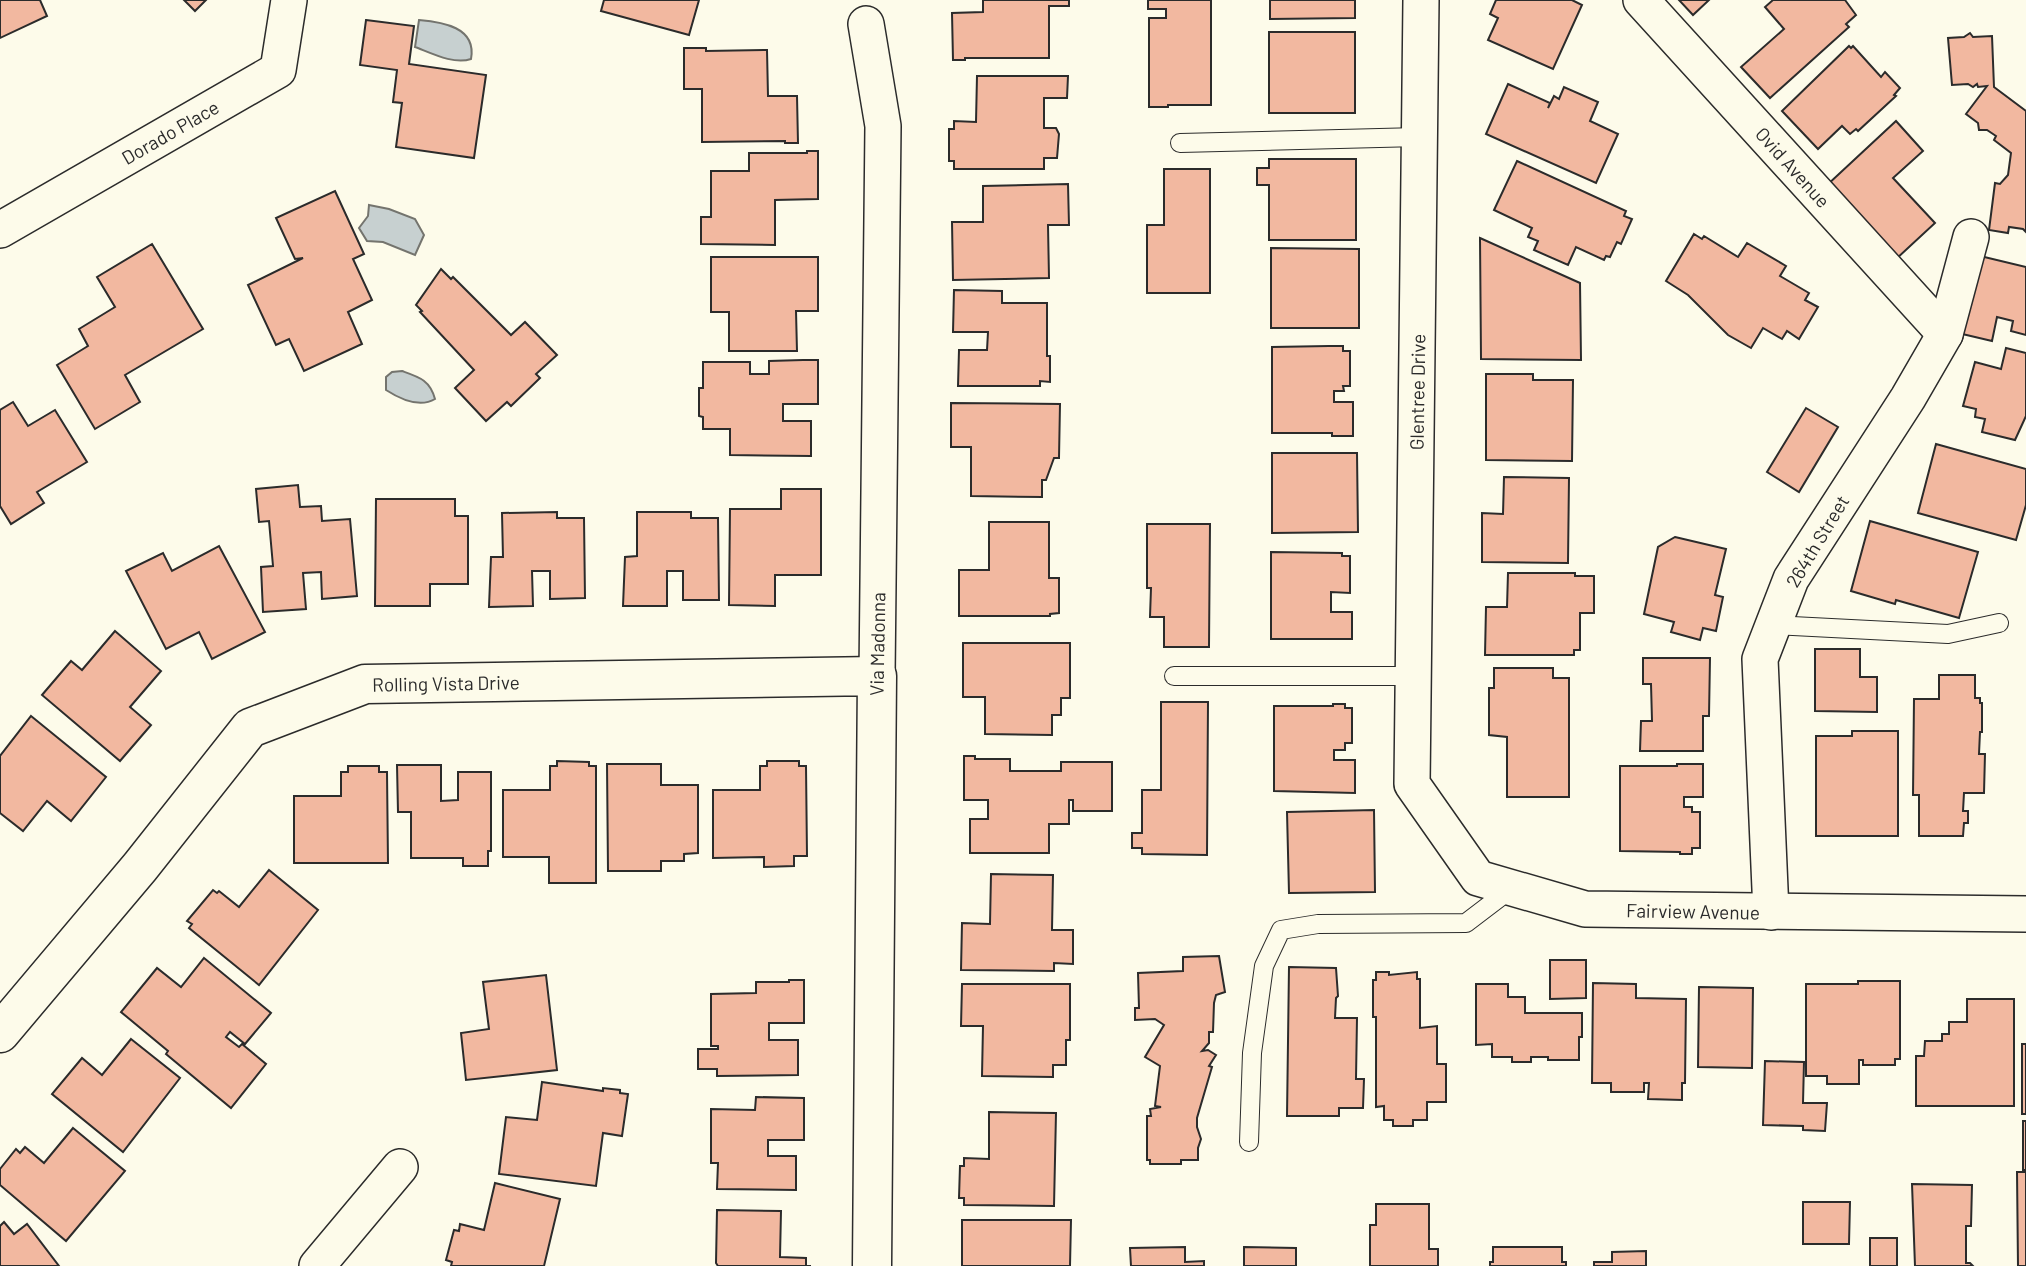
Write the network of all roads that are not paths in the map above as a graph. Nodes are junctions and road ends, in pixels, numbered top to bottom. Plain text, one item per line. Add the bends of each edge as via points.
1 (289, 0) edge
2 (1421, 0) edge
3 (1641, 0) edge
4 (866, 24) dead end
5 (1419, 137) junction
6 (1180, 143) dead end
7 (0, 230) edge
8 (1971, 237) dead end
9 (1945, 334) junction
10 (1999, 623) dead end
11 (1773, 625) junction
12 (877, 676) junction
13 (1174, 676) dead end
14 (1413, 676) junction
15 (1412, 784) joint
16 (1512, 888) junction
17 (1771, 912) junction
18 (2026, 914) edge
19 (0, 1033) edge
20 (1249, 1142) dead end
21 (400, 1167) dead end
22 (317, 1266) edge
23 (872, 1266) edge

1 - 7 street, Dorado Place via 278,70
2 - 5 street, Glentree Drive
3 - 9 street, Ovid Avenue
4 - 12 street, Via Madonna via 883,126
5 - 6 lane
5 - 14 street, Glentree Drive
8 - 9 street, 264th Street
9 - 11 street, 264th Street via 1791,579
10 - 11 lane via 1948,634
11 - 17 street, 264th Street via 1760,659
12 - 19 street, Rolling Vista Drive via 365,684 250,728
12 - 23 street, Via Madonna
13 - 14 lane
14 - 15 street, Glentree Drive
15 - 16 street, Fairview Avenue via 1478,878
16 - 17 street, Fairview Avenue via 1585,909
16 - 20 lane via 1466,923 1318,924 1281,930 1264,966 1252,1053
17 - 18 street, Fairview Avenue
21 - 22 street

